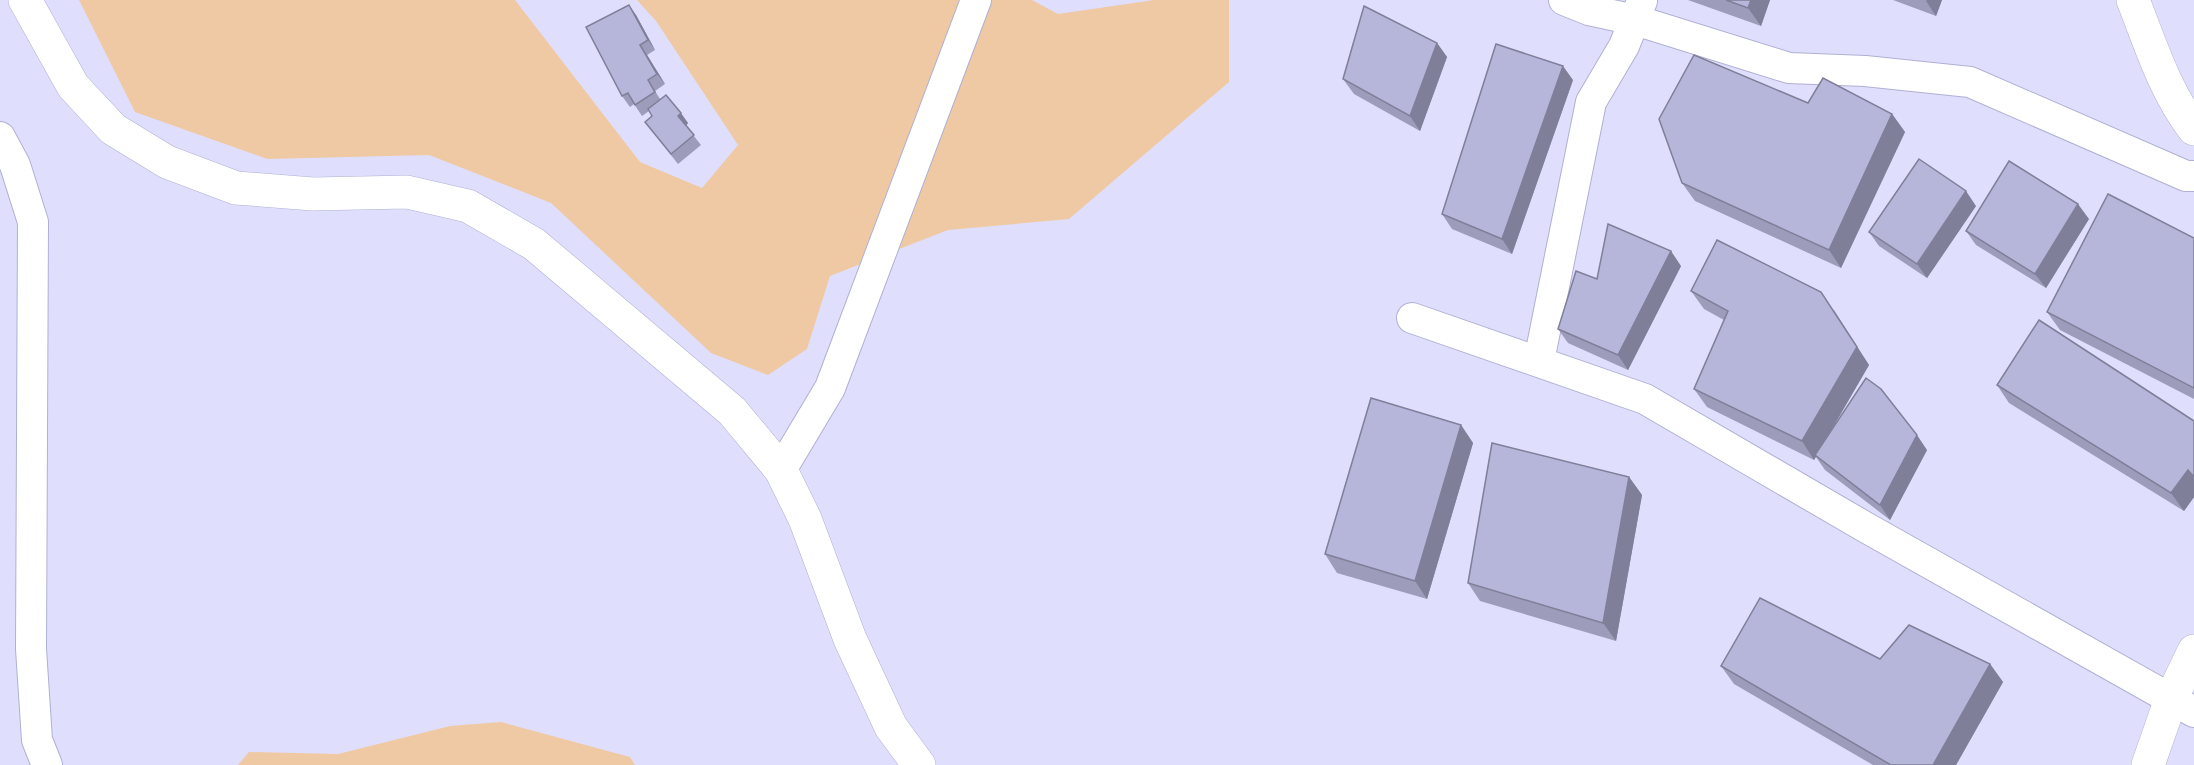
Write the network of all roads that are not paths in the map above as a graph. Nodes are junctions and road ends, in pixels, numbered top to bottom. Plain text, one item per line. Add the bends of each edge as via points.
1 (25, 0) edge
2 (976, 0) edge
3 (1564, 0) edge
4 (2133, 0) edge
5 (1639, 10) edge
6 (2194, 129) edge
7 (0, 137) edge
8 (2194, 176) edge
9 (1412, 318) dead end
10 (1539, 361) junction
11 (781, 470) junction
12 (2194, 651) edge
13 (2183, 706) edge
14 (47, 765) edge
15 (919, 765) edge
16 (2148, 765) edge

1 - 11 street via 73,86 113,129 167,162 236,188 313,194 407,192 468,206 534,244 732,411
2 - 11 street via 830,388
3 - 5 street via 1589,10
4 - 6 street via 2157,62
5 - 8 street via 1789,68 1970,82 2186,176
5 - 10 street via 1624,46 1591,102
7 - 14 street via 15,165 33,222 31,650 37,740
9 - 10 street
10 - 13 street via 1645,399 1865,528
11 - 15 street via 850,639 891,727
12 - 13 street
13 - 16 street

